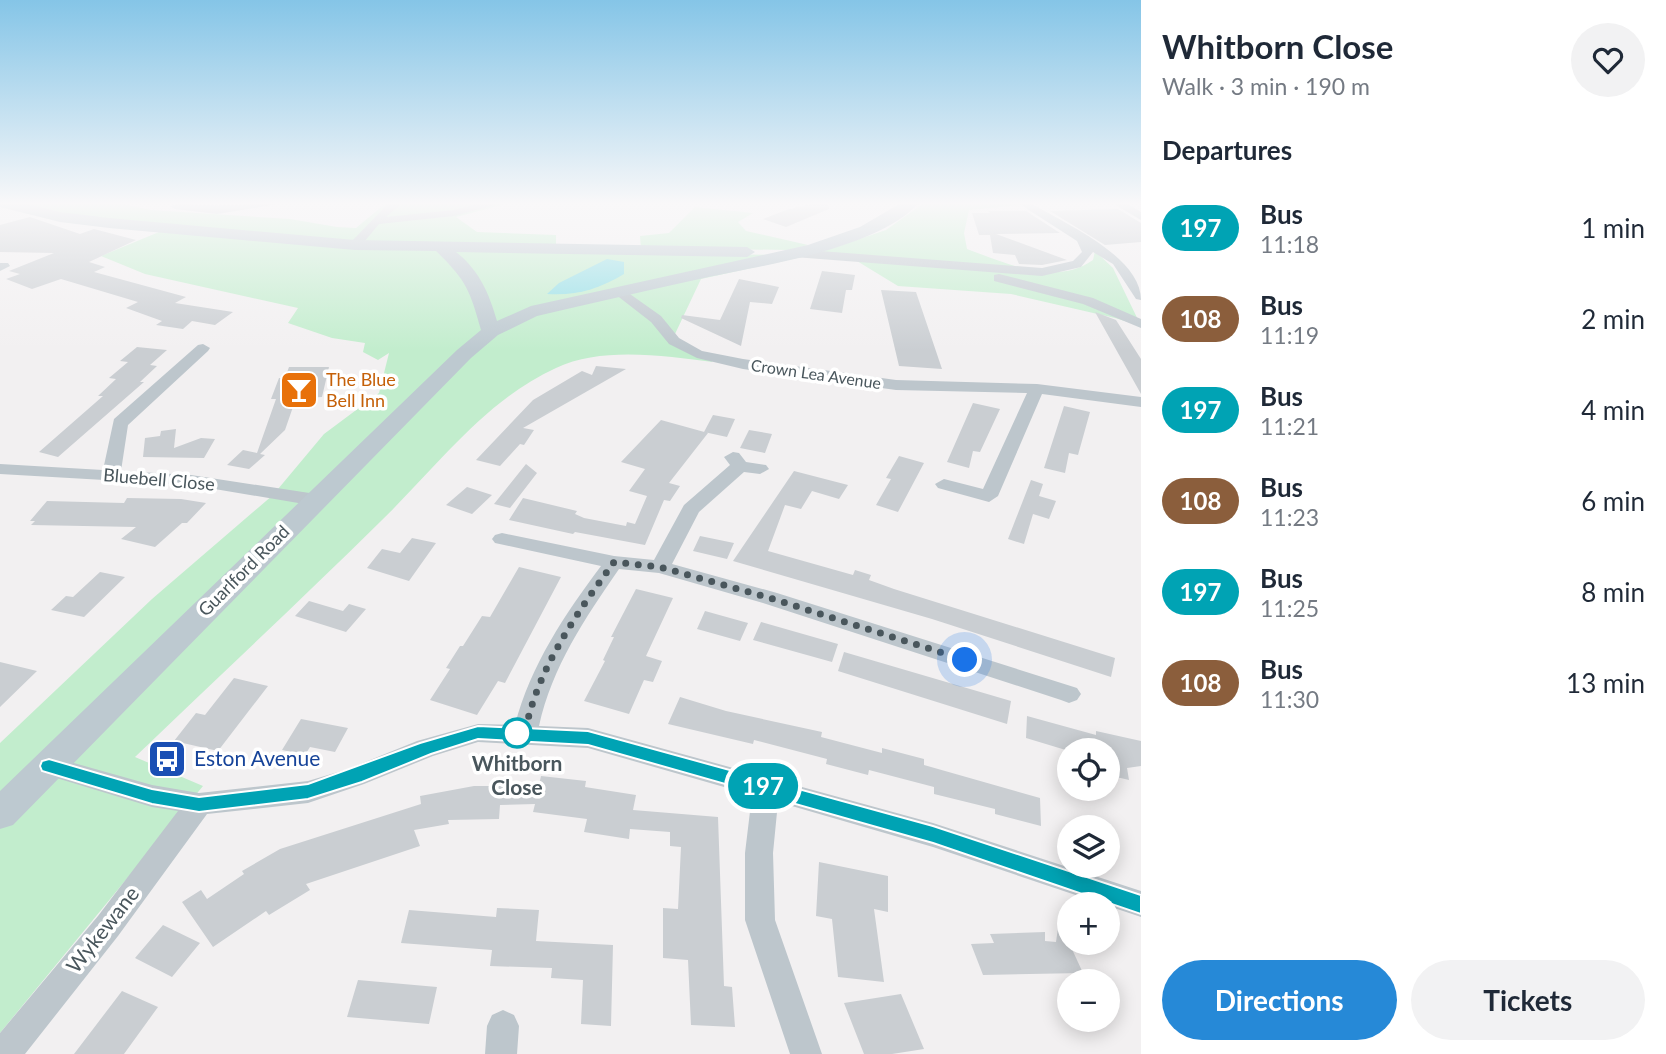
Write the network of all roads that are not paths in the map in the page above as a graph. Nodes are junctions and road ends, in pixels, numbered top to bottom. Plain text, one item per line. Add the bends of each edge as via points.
1 (447, 252) edge
2 (723, 252) edge
3 (797, 252) edge
4 (1088, 252) edge
5 (1103, 252) edge
6 (794, 253) junction
7 (962, 268) junction
8 (620, 291) junction
9 (1141, 296) edge
10 (1141, 324) edge
11 (491, 331) junction
12 (203, 348) dead end
13 (1037, 389) junction
14 (1141, 402) edge
15 (0, 469) edge
16 (760, 469) dead end
17 (111, 475) junction
18 (944, 484) dead end
19 (316, 500) junction
20 (502, 539) dead end
21 (614, 562) junction
22 (660, 567) junction
23 (1069, 694) dead end
24 (525, 733) junction
25 (49, 766) junction
26 (766, 786) junction
27 (199, 804) junction
28 (0, 814) edge
29 (1141, 904) edge
30 (4, 1054) edge
31 (806, 1054) edge

1 - 11 main road via 464,265 478,286
2 - 6 main road
3 - 6 main road
4 - 7 street via 1077,264 1060,270
5 - 9 street via 1117,261
6 - 7 street
6 - 8 main road, Guarlford Road
7 - 10 street via 1088,301
8 - 11 main road, Guarlford Road via 531,312
8 - 13 street, Crown Lea Avenue via 656,319 674,341 697,354 776,370 896,385
11 - 19 main road, Guarlford Road
12 - 17 street via 120,423
13 - 14 street, Crown Lea Avenue
13 - 18 street via 989,496
15 - 17 street, Bluebell Close
16 - 22 street via 736,461 691,509
17 - 19 street, Bluebell Close via 191,480
19 - 25 main road, Guarlford Road
20 - 21 street
21 - 22 street
21 - 24 street via 542,678
22 - 23 street
24 - 26 street via 588,738
24 - 27 street via 478,733 308,792
25 - 27 street via 152,796
25 - 28 main road, Guarlford Road
26 - 29 street
26 - 31 street via 759,853 760,920
27 - 30 street, Wykewane

